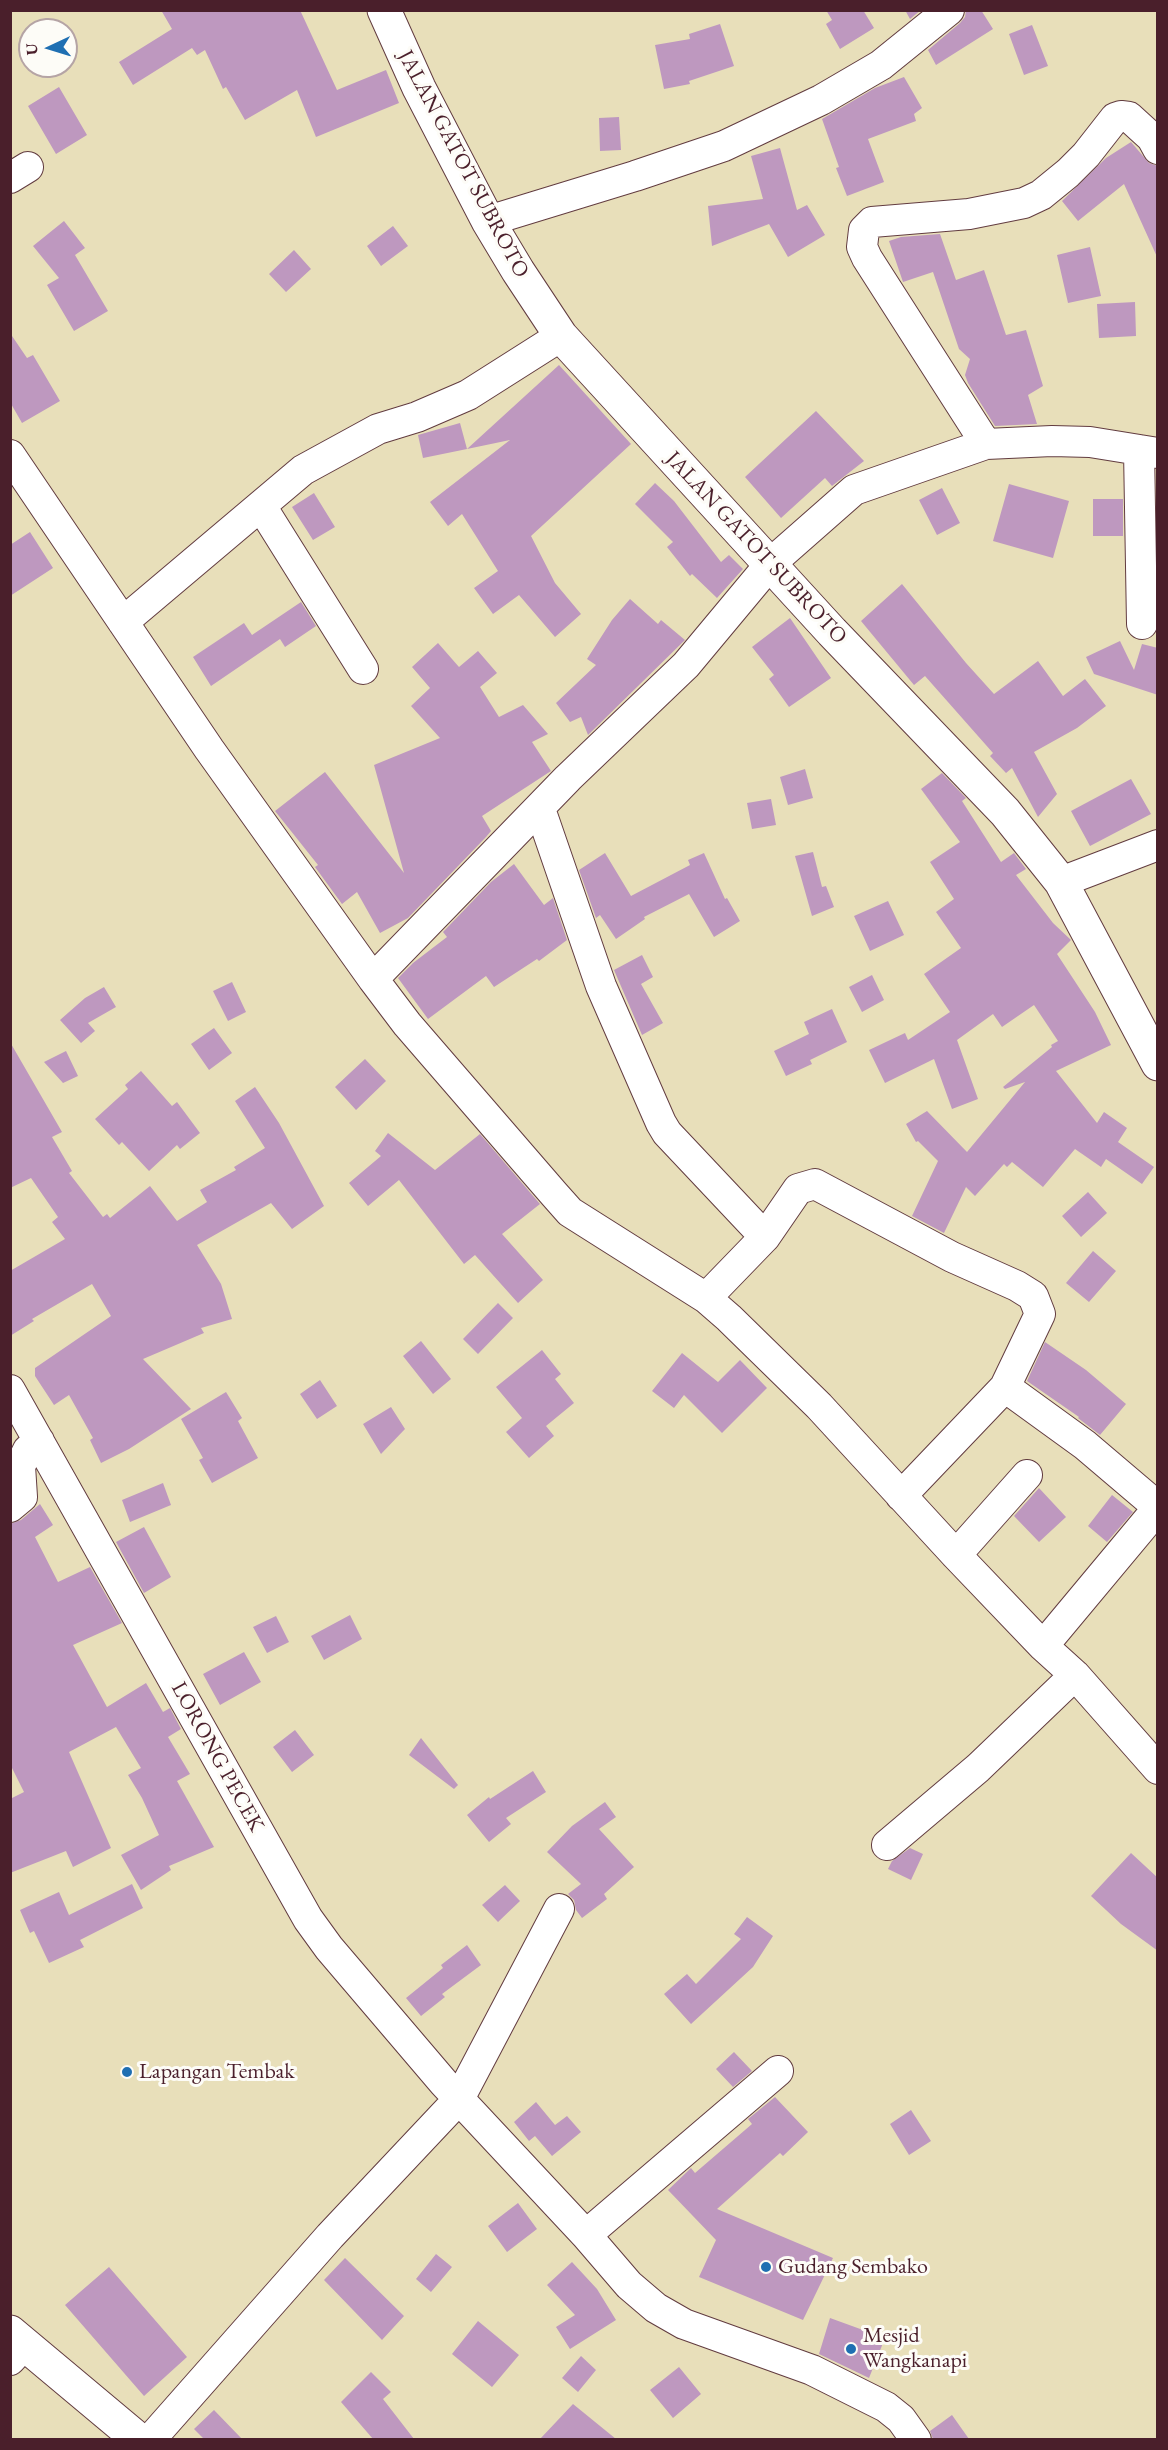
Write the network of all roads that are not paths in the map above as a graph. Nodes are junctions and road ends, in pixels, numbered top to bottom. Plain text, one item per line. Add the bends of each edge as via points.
1 (384, 10) edge
2 (948, 10) edge
3 (1158, 149) edge
4 (488, 220) junction
5 (561, 336) junction
6 (986, 444) junction
7 (1148, 451) edge
8 (10, 455) edge
9 (261, 506) junction
10 (771, 563) junction
11 (123, 622) junction
12 (1142, 624) dead end
13 (363, 669) dead end
14 (540, 808) junction
15 (1158, 845) edge
16 (1061, 882) junction
17 (373, 979) junction
18 (1158, 1064) edge
19 (765, 1237) junction
20 (706, 1298) junction
21 (1005, 1387) junction
22 (10, 1390) edge
23 (39, 1441) junction
24 (1027, 1474) dead end
25 (901, 1496) junction
26 (10, 1507) edge
27 (1158, 1508) edge
28 (956, 1555) junction
29 (1043, 1646) junction
30 (1075, 1675) junction
31 (1158, 1769) edge
32 (887, 1845) dead end
33 (559, 1909) dead end
34 (778, 2071) dead end
35 (459, 2099) junction
36 (586, 2235) junction
37 (15, 2346) edge
38 (139, 2439) edge
39 (150, 2439) edge
40 (916, 2439) edge

1 - 4 main road, JALAN GATOT SUBROTO via 419,88
2 - 4 street via 881,65 821,100 724,146
3 - 6 street via 1129,117 1121,116 1115,118 1068,173 1024,204 969,214 872,222 864,230 862,247 867,258
4 - 5 main road, JALAN GATOT SUBROTO
5 - 9 street via 468,395 378,429 303,470
5 - 10 main road, JALAN GATOT SUBROTO
6 - 7 street via 1090,442
6 - 10 street via 854,490
7 - 12 street
8 - 11 street
9 - 11 street
9 - 13 street
10 - 14 street via 686,665
10 - 16 main road, JALAN GATOT SUBROTO via 1005,812
11 - 17 street
14 - 17 street
14 - 19 street via 600,986 661,1124
15 - 16 street
16 - 18 main road, JALAN GATOT SUBROTO
17 - 20 street via 407,1024 570,1212
19 - 20 street
19 - 21 street via 798,1189 815,1184 952,1257 1017,1286 1033,1296 1040,1314
20 - 25 street via 819,1406
21 - 25 street
21 - 27 street via 1085,1445
22 - 23 street, LORONG PECEK
23 - 26 street via 28,1450 20,1466 22,1497
23 - 35 street, LORONG PECEK via 308,1919
24 - 28 street
25 - 28 street
27 - 29 street
28 - 29 street
29 - 30 street
30 - 31 street
30 - 32 street via 978,1768
33 - 35 street
34 - 36 street
35 - 36 street, LORONG PECEK
35 - 39 street via 330,2236
36 - 40 street, LORONG PECEK via 629,2285 656,2308 684,2324 812,2370 886,2407
37 - 38 main road

